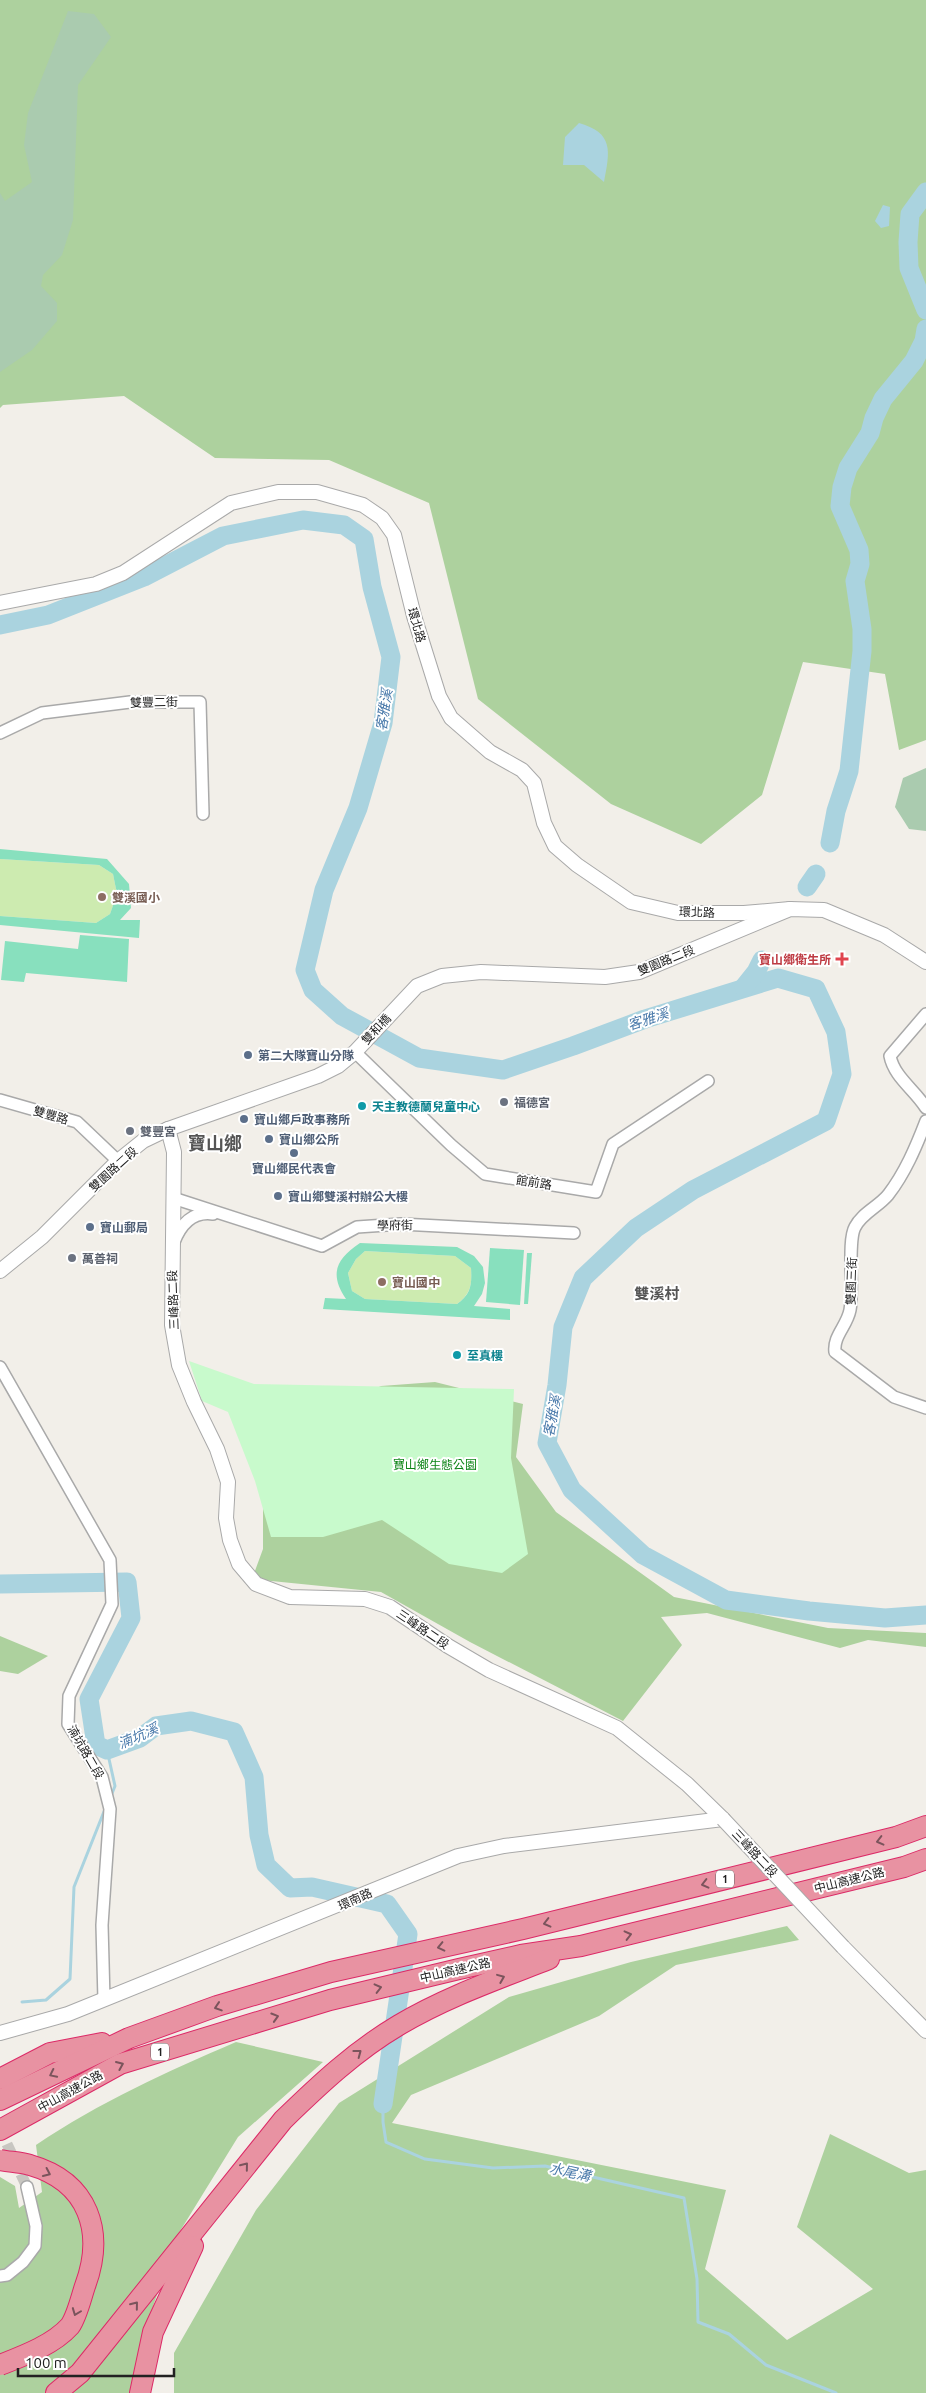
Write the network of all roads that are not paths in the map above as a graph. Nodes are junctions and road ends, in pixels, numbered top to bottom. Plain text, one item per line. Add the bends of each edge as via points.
1 (0, 603) edge
2 (0, 733) edge
3 (203, 814) dead end
4 (790, 909) junction
5 (926, 962) edge
6 (396, 1007) joint
7 (926, 1014) edge
8 (355, 1052) junction
9 (708, 1080) dead end
10 (0, 1100) edge
11 (926, 1108) edge
12 (926, 1121) edge
13 (168, 1130) junction
14 (118, 1161) junction
15 (173, 1198) junction
16 (226, 1216) junction
17 (574, 1233) dead end
18 (172, 1246) junction
19 (0, 1271) edge
20 (0, 1367) edge
21 (926, 1408) edge
22 (723, 1818) junction
23 (926, 1826) edge
24 (926, 1859) edge
25 (580, 1946) junction
26 (104, 2000) junction
27 (926, 2031) edge
28 (0, 2033) edge
29 (129, 2038) junction
30 (0, 2079) edge
31 (0, 2100) edge
32 (0, 2130) edge
33 (0, 2160) edge
34 (27, 2187) tunnel mouth
35 (214, 2204) junction
36 (0, 2276) edge
37 (0, 2365) edge
38 (56, 2393) edge
39 (140, 2393) edge

1 - 4 street, 環北路 via 96,584 123,572 232,503 278,492 317,492 363,505 382,518 394,535 414,616 439,696 450,718 490,752 522,770 534,783 544,823 555,846 631,902 678,912 744,913
2 - 3 street, 雙豐二街 via 42,713 130,702 200,702
4 - 5 street, 雙園路二段 via 824,910 884,935
4 - 6 street, 雙園路二段 via 639,972 605,977 481,972 442,976 418,986
6 - 8 street, 雙和橋
7 - 11 street via 890,1056 897,1074
8 - 9 street, 館前路 via 484,1174 596,1192 613,1144
8 - 13 street, 雙園路二段 via 318,1076
10 - 14 street, 雙豐路 via 77,1122
12 - 21 street, 雙園三街 via 901,1176 886,1197 854,1228 851,1306 848,1320 834,1344 835,1352 894,1397
13 - 14 street, 雙園路二段 via 143,1141
13 - 15 street, 三峰路二段 via 174,1152
14 - 19 street, 雙園路二段 via 42,1237
15 - 16 street, 學府街
15 - 18 street, 三峰路二段
16 - 17 street, 學府街 via 322,1246 357,1227 401,1224
16 - 18 street, 學府街 via 204,1213 189,1218 178,1231
18 - 22 street, 三峰路二段 via 172,1326 180,1364 228,1482 226,1518 230,1540 239,1564 256,1584 290,1597 365,1598 390,1607 489,1670 617,1728 688,1784
20 - 26 street, 湳坑路二段 via 110,1560 112,1604 69,1696 68,1724 102,1777 110,1809 102,1925
22 - 26 street, 環南路 via 504,1846 458,1856
22 - 27 street, 三峰路二段, bridge
23 -> 29 highway, 中山高速公路 / 1 via 896,1837 523,1929 331,1972 218,2006
25 -> 24 highway, 中山高速公路 / 1
32 -> 25 highway, 中山高速公路 / 1 via 120,2064 330,2000 521,1955
35 -> 25 highway via 283,2120 360,2051 398,2025 447,2000
26 - 28 street, 環南路
29 - 30 highway via 50,2053
29 -> 31 highway, 中山高速公路 / 1
33 -> 37 highway, bridge via 30,2165 58,2178 80,2195 91,2220 94,2239 90,2273 70,2325 27,2354
34 - 36 street via 36,2226 35,2246 23,2262 7,2275
38 -> 35 highway via 80,2373
35 - 39 highway via 153,2332

